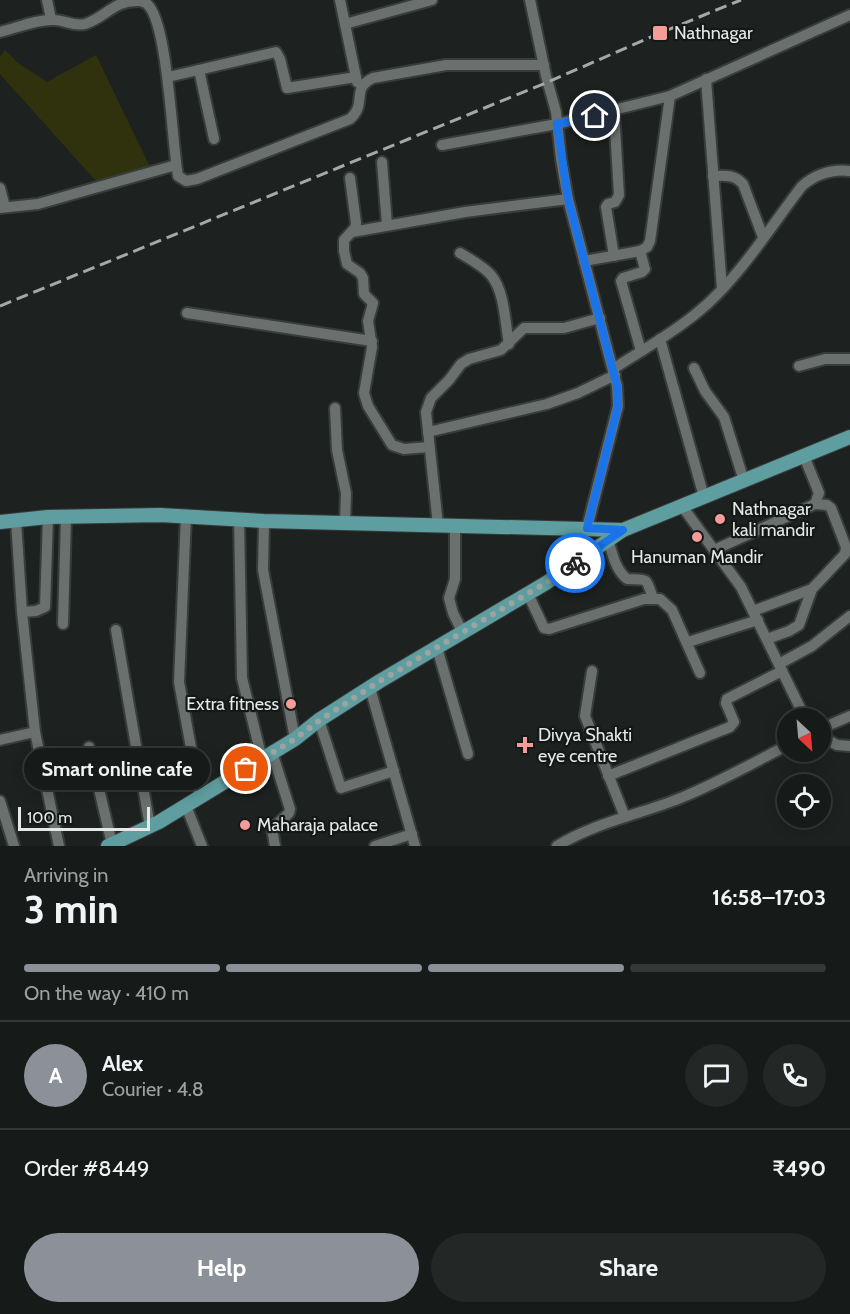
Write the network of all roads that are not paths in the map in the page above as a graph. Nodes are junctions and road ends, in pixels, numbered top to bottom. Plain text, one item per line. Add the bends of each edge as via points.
1 (47, 0) edge
2 (340, 0) edge
3 (432, 0) edge
4 (530, 0) edge
5 (413, 2) edge
6 (850, 15) edge
7 (51, 20) junction
8 (345, 24) junction
9 (0, 32) edge
10 (544, 65) junction
11 (198, 70) junction
12 (168, 77) junction
13 (356, 77) junction
14 (706, 79) junction
15 (359, 92) junction
16 (670, 96) junction
17 (614, 111) junction
18 (557, 124) junction
19 (214, 139) dead end
20 (442, 145) dead end
21 (382, 162) dead end
22 (176, 165) junction
23 (850, 171) edge
24 (713, 176) junction
25 (350, 178) dead end
26 (0, 188) edge
27 (568, 199) junction
28 (2, 208) edge
29 (387, 225) junction
30 (352, 232) junction
31 (763, 237) junction
32 (640, 251) junction
33 (460, 253) dead end
34 (614, 256) junction
35 (584, 261) junction
36 (722, 289) junction
37 (187, 313) dead end
38 (600, 318) junction
39 (660, 339) junction
40 (372, 341) junction
41 (509, 344) junction
42 (641, 351) junction
43 (850, 359) edge
44 (799, 366) dead end
45 (694, 368) dead end
46 (614, 372) junction
47 (335, 408) dead end
48 (428, 432) junction
49 (850, 437) edge
50 (429, 447) junction
51 (804, 456) junction
52 (744, 481) junction
53 (704, 497) junction
54 (815, 504) junction
55 (682, 506) junction
56 (186, 516) junction
57 (48, 517) junction
58 (66, 517) junction
59 (239, 519) junction
60 (16, 520) junction
61 (264, 521) junction
62 (0, 522) edge
63 (345, 523) junction
64 (438, 525) junction
65 (456, 525) junction
66 (587, 528) junction
67 (623, 530) junction
68 (608, 540) junction
69 (714, 550) junction
70 (848, 553) edge
71 (812, 589) junction
72 (528, 594) junction
73 (653, 598) junction
74 (22, 612) junction
75 (755, 616) junction
76 (850, 616) edge
77 (63, 624) dead end
78 (116, 630) dead end
79 (463, 633) junction
80 (767, 639) junction
81 (688, 642) junction
82 (437, 648) junction
83 (781, 668) junction
84 (592, 670) dead end
85 (700, 673) dead end
86 (370, 688) junction
87 (800, 708) edge
88 (850, 716) edge
89 (320, 720) junction
90 (831, 724) edge
91 (35, 732) junction
92 (295, 739) junction
93 (0, 740) edge
94 (831, 742) edge
95 (850, 746) edge
96 (89, 747) dead end
97 (777, 750) edge
98 (468, 754) dead end
99 (267, 756) junction
100 (394, 771) junction
101 (608, 776) junction
102 (200, 797) junction
103 (0, 801) edge
104 (186, 806) junction
105 (625, 817) junction
106 (150, 827) junction
107 (412, 834) junction
108 (115, 844) edge
109 (14, 846) edge
110 (59, 846) edge
111 (202, 846) edge
112 (275, 846) edge
113 (375, 846) edge
114 (415, 846) edge
115 (557, 846) edge

1 - 7 street
2 - 8 street
3 - 5 street
4 - 10 street
5 - 8 street
6 - 14 street
7 - 9 street
7 - 12 street via 85,24 125,1 148,4 156,21
8 - 13 street
10 - 15 street via 446,65 373,78 364,82
10 - 18 street
11 - 12 street
11 - 13 street via 276,52 287,88
11 - 19 street
12 - 22 street
13 - 15 street
14 - 16 street
14 - 24 street
15 - 22 street via 360,105 350,119 197,179 186,181 178,176
16 - 17 street
16 - 32 street via 652,232 647,247
17 - 18 street
17 - 34 street via 619,195 606,207
18 - 20 street
18 - 27 street
21 - 29 street
22 - 28 street via 38,204
23 - 31 street via 811,178
24 - 31 street via 732,176 743,184
24 - 36 street
25 - 30 street via 356,223
26 - 28 street
27 - 29 street
27 - 35 street
29 - 30 street
30 - 40 street via 344,240 344,252 347,264 363,278 364,294 372,300 368,321
31 - 36 street
32 - 34 street
32 - 42 street via 645,269 621,281
33 - 41 street via 494,278
34 - 35 street
35 - 38 street
36 - 39 street via 699,312
37 - 40 street
38 - 41 street via 564,328 524,328
38 - 46 street
39 - 42 street
39 - 53 street
40 - 50 street via 364,393 368,406 392,445 404,449
41 - 48 street via 461,364 431,398 426,412
42 - 46 street
43 - 44 street via 825,359
45 - 52 street via 724,417
46 - 48 street via 578,393 547,404
46 - 66 street via 618,406
47 - 63 street via 345,486
48 - 50 street
49 - 51 main road
50 - 64 street
51 - 52 main road
51 - 54 street via 819,493
52 - 53 main road
53 - 55 main road
54 - 69 street
54 - 70 street via 831,508
55 - 67 main road
55 - 69 street
56 - 58 main road
56 - 59 main road
56 - 102 street via 179,682
57 - 58 main road
57 - 60 main road
57 - 74 street via 45,607
58 - 77 street
59 - 61 main road
59 - 99 street via 242,678
60 - 62 main road
60 - 74 street
61 - 63 main road
61 - 92 street via 263,570
63 - 64 main road
64 - 65 main road
65 - 66 main road
65 - 79 street via 455,579 449,598
66 - 67 main road
67 - 68 main road
68 - 72 main road
68 - 73 street via 621,574 627,579 644,578
69 - 75 street via 741,587
70 - 71 street
71 - 75 street
71 - 80 street via 799,625
72 - 73 street via 541,623 549,629
72 - 79 main road
73 - 81 street via 672,610
74 - 91 street
75 - 80 street
75 - 81 street
76 - 83 street
78 - 106 street
79 - 82 main road
80 - 83 street
81 - 85 street
82 - 86 main road
82 - 98 street
83 - 87 street
83 - 101 street via 728,699 734,722 729,727
84 - 101 street via 585,716
86 - 89 main road
86 - 100 street
88 - 90 street
89 - 92 main road
89 - 100 street via 341,788
91 - 93 street
91 - 110 street
92 - 99 main road
94 - 95 street
96 - 108 street
97 - 105 street via 684,797
99 - 102 main road
99 - 112 street via 290,809 272,829
100 - 107 street
101 - 105 street
102 - 104 main road
103 - 109 street
104 - 106 main road
104 - 111 street
105 - 115 street
106 - 108 main road
107 - 113 street
107 - 114 street

